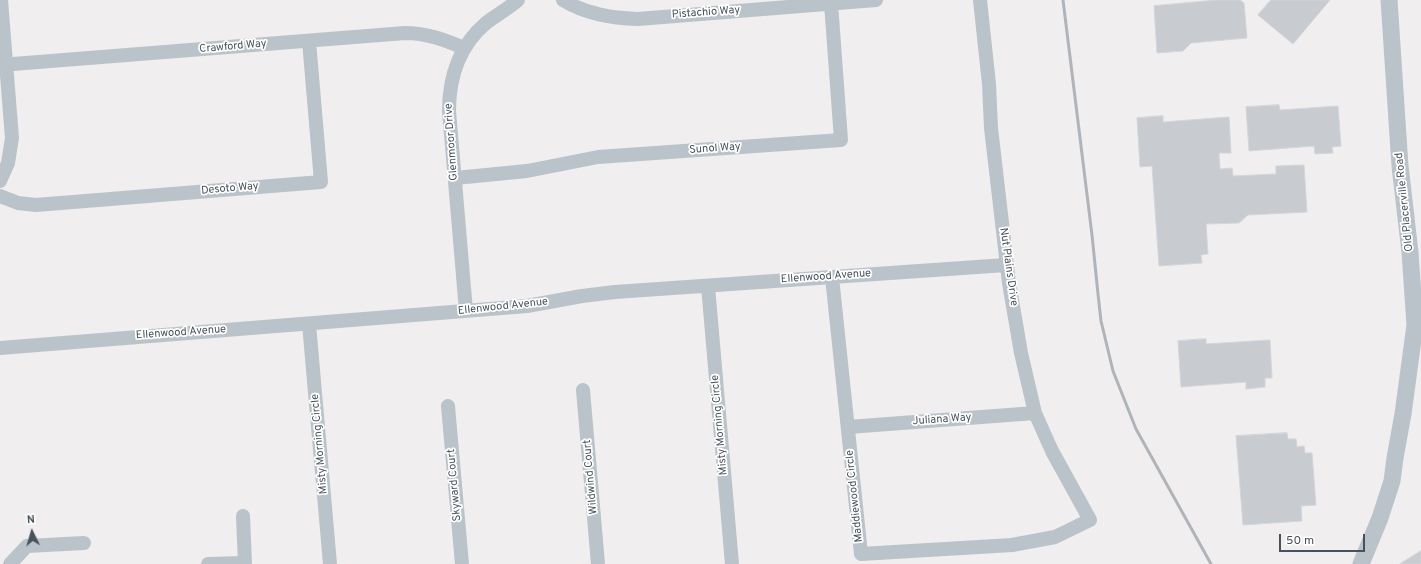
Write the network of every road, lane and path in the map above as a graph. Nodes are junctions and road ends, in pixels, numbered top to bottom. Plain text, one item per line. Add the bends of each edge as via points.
1 (1, 0) edge
2 (518, 0) edge
3 (563, 0) edge
4 (876, 0) edge
5 (980, 0) edge
6 (1389, 0) edge
7 (831, 4) junction
8 (309, 41) junction
9 (464, 48) junction
10 (3, 65) edge
11 (454, 178) junction
12 (0, 181) edge
13 (0, 196) edge
14 (1006, 265) junction
15 (832, 277) junction
16 (708, 286) junction
17 (466, 311) junction
18 (309, 324) junction
19 (0, 348) edge
20 (583, 390) dead end
21 (448, 406) dead end
22 (1035, 413) junction
23 (848, 427) junction
24 (243, 516) dead end
25 (1090, 520) joint
26 (84, 543) dead end
27 (245, 563) edge
28 (10, 564) edge
29 (208, 564) edge
30 (330, 564) edge
31 (462, 564) edge
32 (598, 564) edge
33 (732, 564) edge
34 (1361, 564) edge

1 - 10 street
2 - 9 street, Glenmoor Drive via 476,32
3 - 7 street, Pistachio Way via 593,13 638,19
4 - 7 street, Pistachio Way
5 - 14 street, Nut Plains Drive
6 - 34 street, Old Placerville Road via 1400,166 1415,325 1392,481
7 - 11 street, Sunol Way via 841,140 598,157 527,171
8 - 9 street, Crawford Way via 418,33
8 - 10 street, Crawford Way
8 - 13 street, Desoto Way via 321,182 36,205 18,203
9 - 11 street, Glenmoor Drive via 454,73 449,98
10 - 12 street via 12,138 8,163
11 - 17 street, Glenmoor Drive
14 - 15 street, Ellenwood Avenue
14 - 22 street, Nut Plains Drive via 1021,353
15 - 16 street, Ellenwood Avenue
15 - 23 street, Maddiewood Circle
16 - 17 street, Ellenwood Avenue via 615,292 527,306
16 - 33 street, Misty Morning Circle
17 - 18 street, Ellenwood Avenue
18 - 19 street, Ellenwood Avenue
18 - 30 street, Misty Morning Circle
20 - 32 street, Wildwind Court
21 - 31 street, Skyward Court
22 - 23 street, Juliana Way
22 - 25 street, Nut Plains Drive via 1052,451
23 - 25 street, Maddiewood Circle via 861,554 1012,545 1055,537
24 - 27 street
26 - 28 street via 28,546
27 - 29 street

